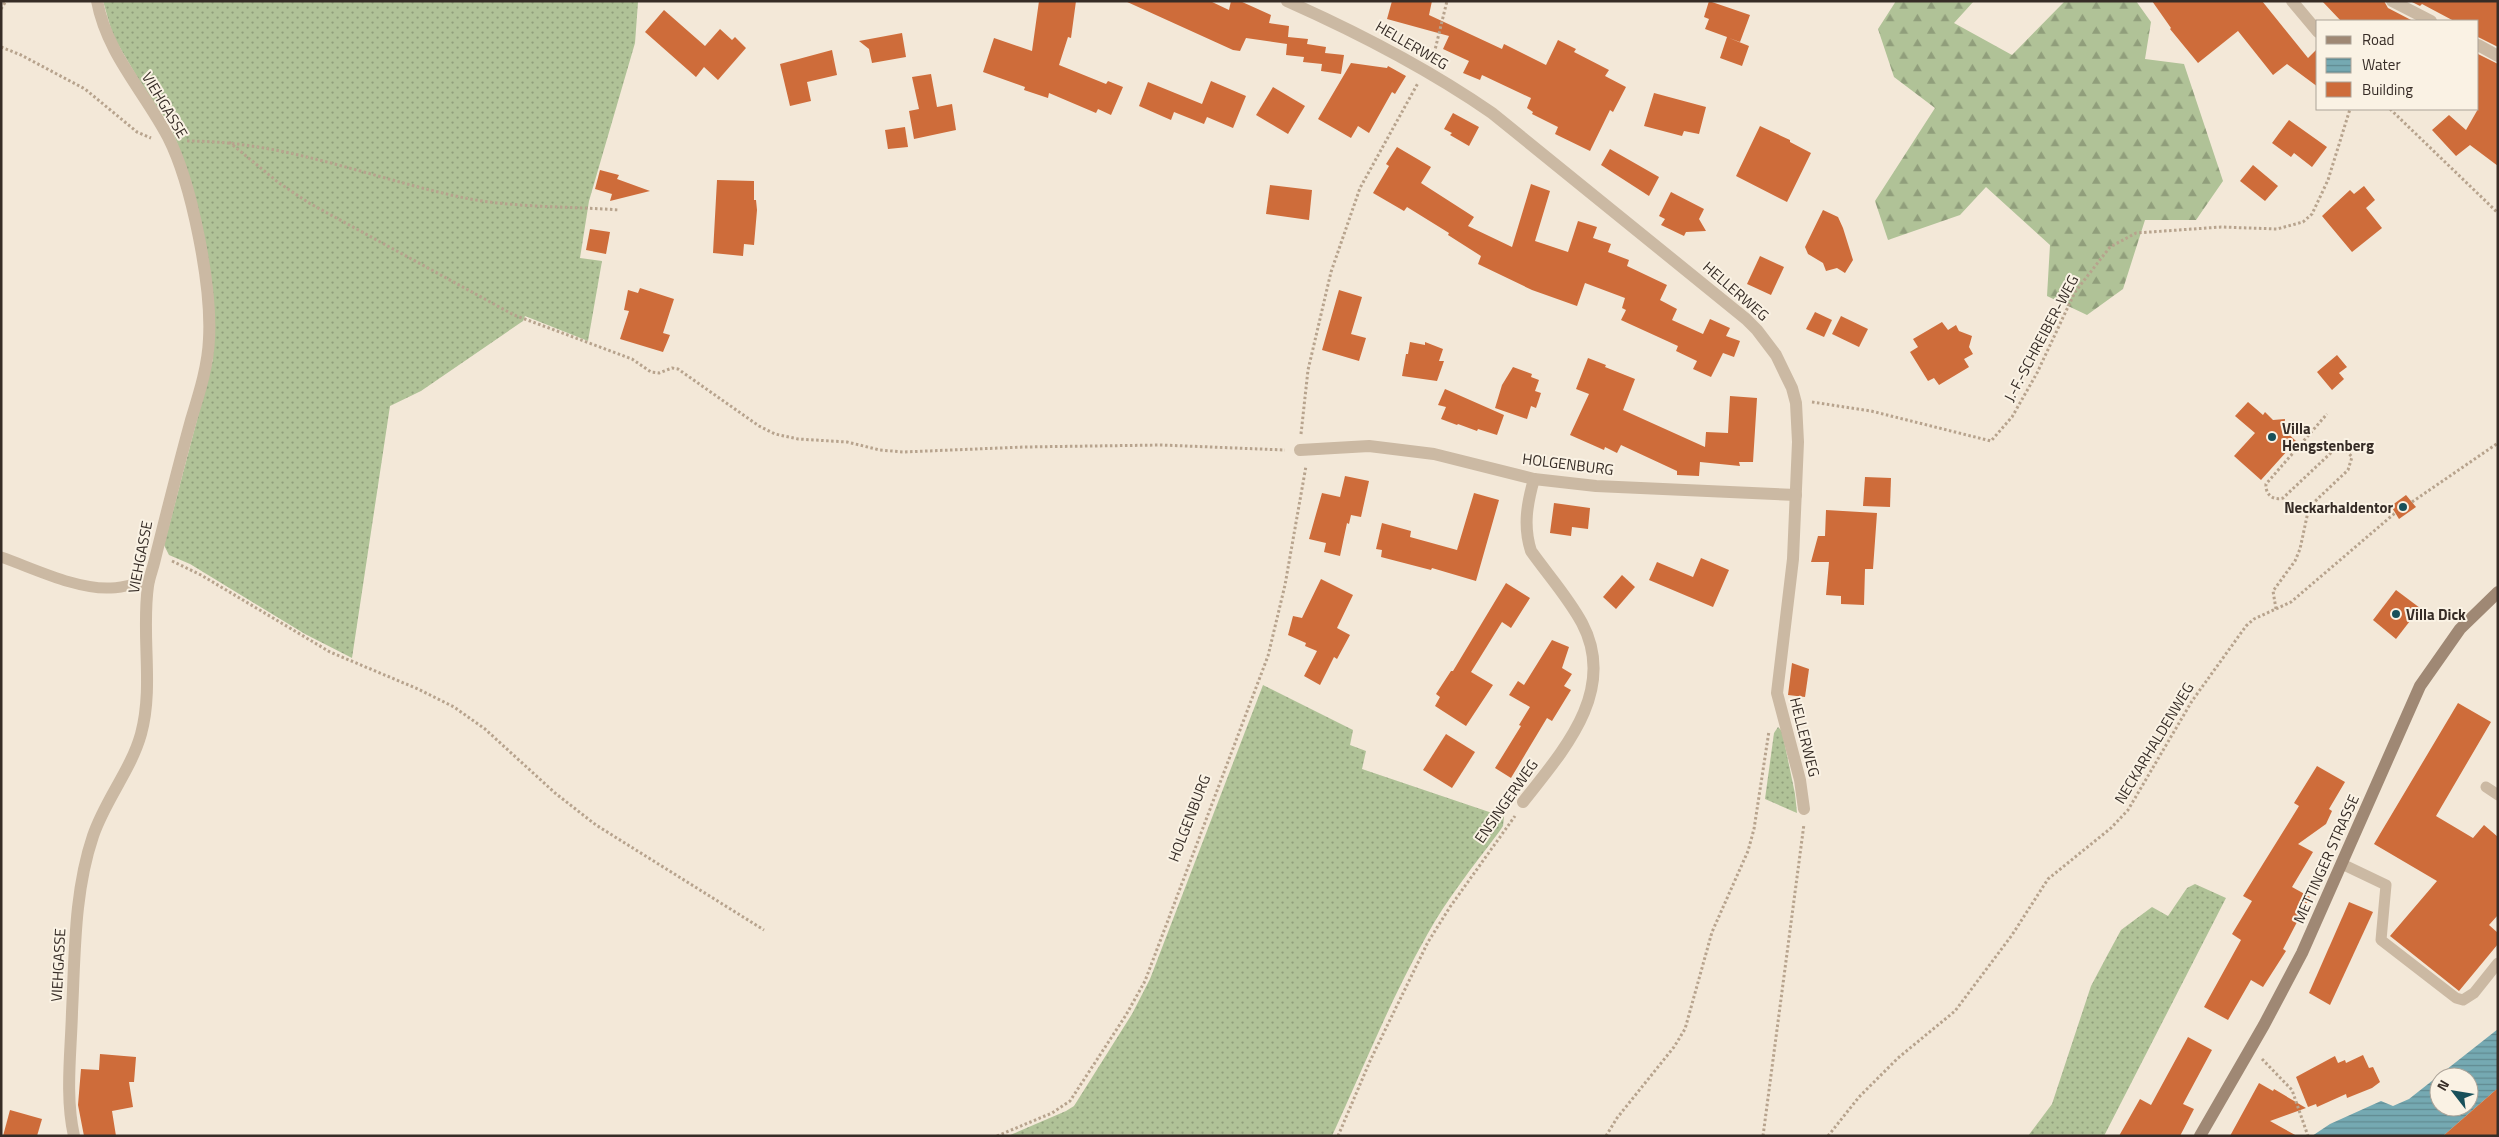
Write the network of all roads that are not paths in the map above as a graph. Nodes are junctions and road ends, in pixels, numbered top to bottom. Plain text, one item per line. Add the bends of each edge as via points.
1 (97, 1) edge
2 (1287, 1) edge
3 (2292, 1) edge
4 (2392, 1) edge
5 (2429, 20) edge
6 (2316, 30) edge
7 (2479, 46) edge
8 (2498, 56) edge
9 (1304, 450) road end
10 (1534, 479) junction
11 (1796, 495) junction
12 (1, 557) edge
13 (149, 580) junction
14 (2498, 592) edge
15 (2492, 598) edge
16 (2486, 787) dead end
17 (2498, 795) edge
18 (1523, 802) road end
19 (1804, 809) road end
20 (2342, 864) junction
21 (2498, 963) edge
22 (74, 1136) edge
23 (2200, 1136) edge

1 - 13 street, VIEHGASSE via 112,47 169,140 195,220 205,279 210,335 199,394 162,522
2 - 11 street, HELLERWEG via 1359,33 1485,109 1746,319 1776,355 1792,388 1798,442
3 - 6 street
4 - 5 street
7 - 8 street
9 - 10 street, HOLGENBURG via 1348,446 1389,448 1447,456
10 - 11 street, HOLGENBURG via 1596,486
10 - 18 street, ENSINGERWEG via 1526,516 1531,551 1582,623 1593,653 1595,678 1592,693 1576,727
11 - 19 street, HELLERWEG via 1789,599 1777,692 1800,780
12 - 13 lane via 97,588
13 - 22 street, VIEHGASSE via 144,725 97,824 80,890 70,1056
14 - 15 main road, METTINGER STRASSE
15 - 20 main road, METTINGER STRASSE via 2447,646 2420,686
16 - 17 lane
20 - 21 lane via 2386,885 2381,940 2456,998 2471,997
20 - 23 main road, METTINGER STRASSE via 2298,962

